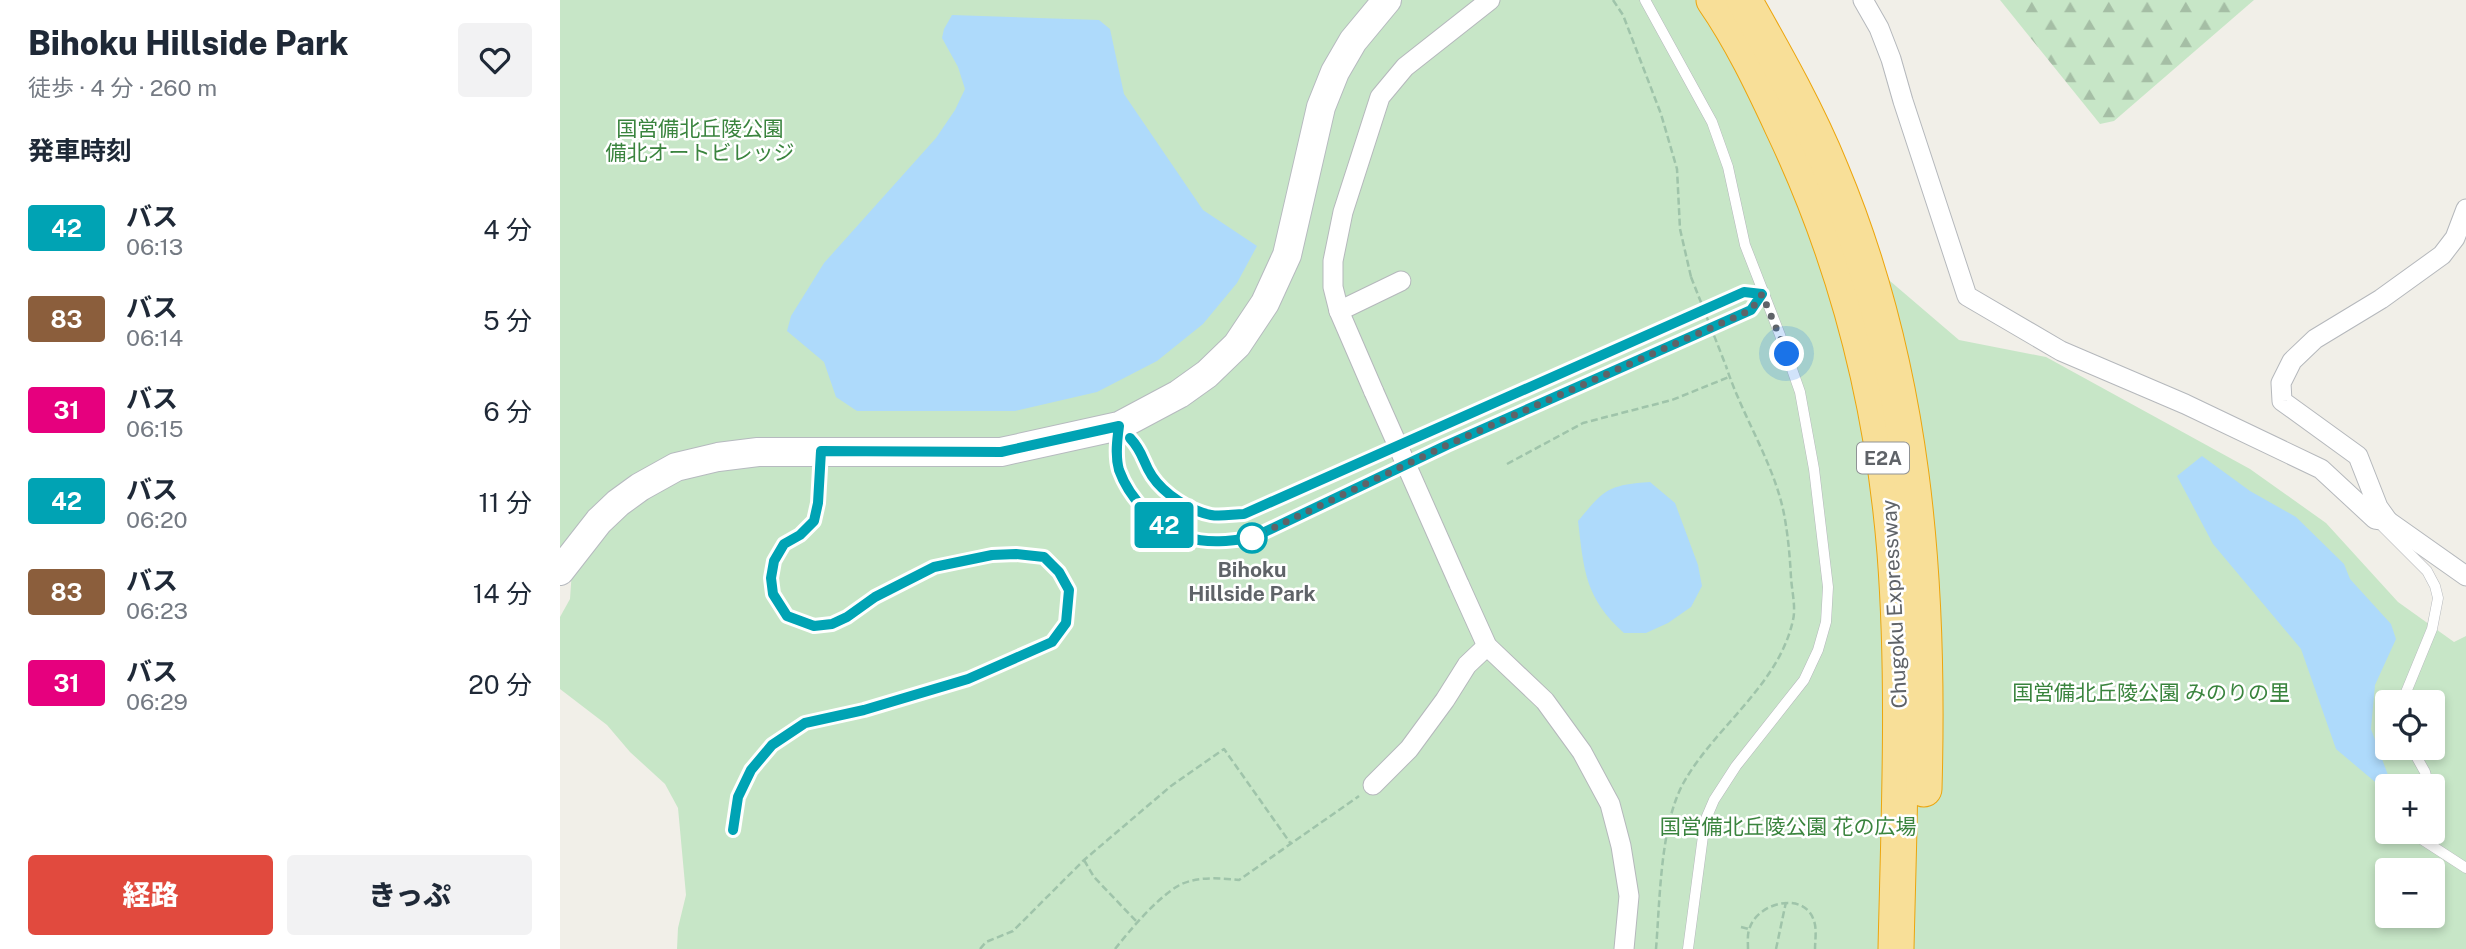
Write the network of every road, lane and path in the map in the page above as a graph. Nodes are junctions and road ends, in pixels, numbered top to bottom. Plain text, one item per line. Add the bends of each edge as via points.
1 (1387, 0) edge
2 (1490, 0) edge
3 (1613, 0) edge
4 (1645, 0) edge
5 (1714, 0) edge
6 (1744, 0) edge
7 (1863, 0) edge
8 (2466, 209) edge
9 (1401, 281) dead end
10 (1762, 294) junction
11 (1339, 311) junction
12 (1730, 377) junction
13 (1119, 426) junction
14 (821, 451) junction
15 (1507, 464) dead end
16 (2382, 520) junction
17 (560, 571) edge
18 (2466, 576) edge
19 (1487, 646) junction
20 (2407, 690) edge
21 (1373, 785) joint
22 (733, 830) dead end
23 (1291, 844) junction
24 (2429, 844) edge
25 (1084, 860) junction
26 (2466, 868) edge
27 (1786, 902) junction
28 (1137, 922) junction
29 (1741, 928) dead end
30 (1749, 929) junction
31 (979, 949) edge
32 (1115, 949) edge
33 (1623, 949) edge
34 (1656, 949) edge
35 (1688, 949) edge
36 (1748, 949) edge
37 (1776, 949) edge
38 (1815, 949) edge
39 (1896, 949) edge
40 (1920, 949) edge

1 - 13 street via 1353,41 1335,72 1321,107 1287,255 1265,303 1237,345 1207,374
2 - 11 street via 1405,67 1380,97 1347,198 1336,249 1333,287
3 - 12 path, bridge via 1661,114 1674,158 1680,229 1691,277
4 - 10 lane via 1712,122
5 - 39 highway, Chugoku Expressway / E2A via 1766,91 1807,178 1842,272 1867,367 1885,470 1900,633
6 - 40 highway, Chugoku Expressway / E2A via 1831,169 1866,267 1897,389 1912,478 1925,634
7 - 16 street via 1891,59 1967,296 2062,351 2321,470
8 - 16 street via 2455,238 2442,255 2315,339 2292,361 2281,383 2282,401 2358,456
9 - 11 street
10 - 13 lane via 1744,292 1244,514 1212,515 1167,493 1152,476 1141,450
10 - 13 lane via 1751,310 1447,445 1252,538 1225,542 1188,537 1153,519 1131,494 1119,468
10 - 35 lane via 1800,392 1828,587 1826,622 1804,680 1737,766 1709,811 1701,838
11 - 19 street, bridge
12 - 15 path via 1672,400 1583,423
12 - 34 path via 1784,513 1793,619 1778,658 1683,783 1672,810
13 - 14 street via 1001,452
14 - 17 street via 758,452 676,467 618,503
14 - 22 lane via 814,521 784,544 774,561 773,594 787,616 814,626 832,624 934,567 1016,554 1044,557 1059,572 1069,590 1066,623 1052,642 968,679 805,723 772,745 751,770 738,797
16 - 18 street
16 - 20 lane via 2427,572 2438,598 2432,629
19 - 21 street via 1467,665 1409,749
19 - 33 street via 1545,701 1583,752 1610,804 1629,896
21 - 23 path
23 - 25 path via 1224,749 1171,786
23 - 28 path via 1239,880 1217,878 1179,886
24 - 26 lane
25 - 28 path
25 - 31 path via 1013,932
27 - 30 path via 1764,909
27 - 37 path
27 - 38 path via 1803,907 1814,921
28 - 32 path
29 - 30 path
30 - 36 path

